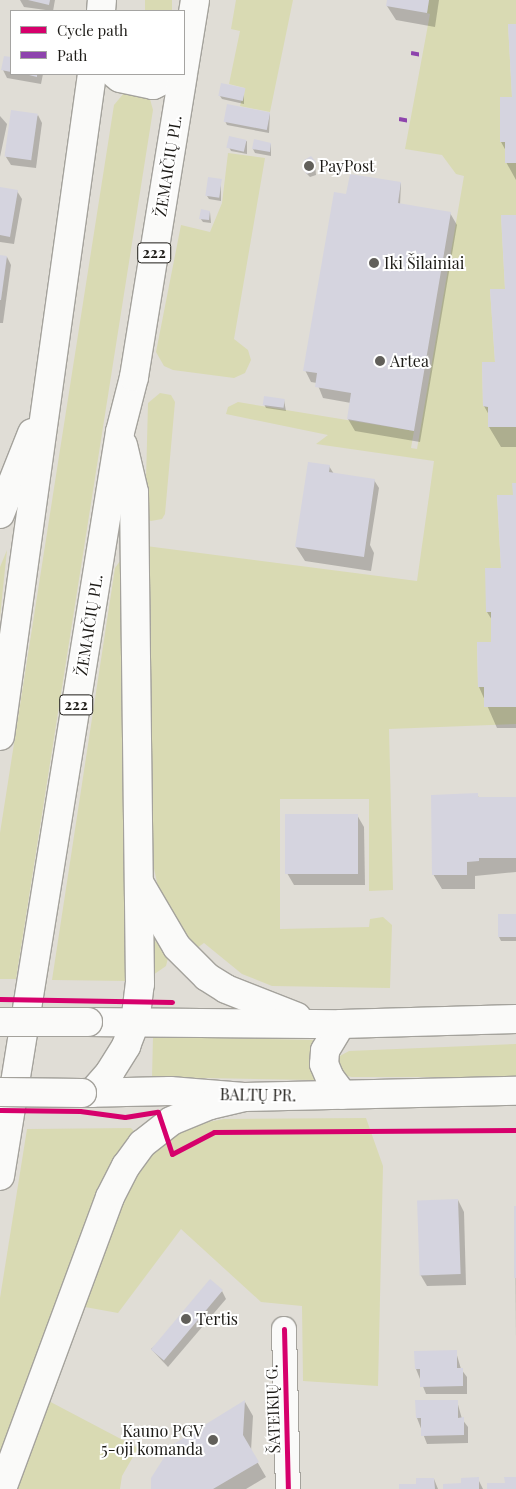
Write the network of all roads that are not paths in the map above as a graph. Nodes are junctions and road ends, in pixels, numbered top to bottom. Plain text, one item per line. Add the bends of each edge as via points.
1 (195, 0) edge
2 (185, 62) edge
3 (92, 75) edge
4 (116, 75) edge
5 (176, 75) edge
6 (183, 75) edge
7 (47, 394) junction
8 (120, 432) junction
9 (0, 514) edge
10 (0, 736) edge
11 (137, 878) junction
12 (516, 1019) edge
13 (0, 1022) edge
14 (135, 1022) junction
15 (328, 1024) junction
16 (516, 1091) edge
17 (0, 1092) edge
18 (87, 1093) junction
19 (343, 1095) junction
20 (244, 1097) junction
21 (0, 1176) edge
22 (284, 1329) dead end
23 (2, 1489) edge
24 (288, 1489) edge

1 - 2 main road
3 - 7 main road
4 - 5 main road via 153,84
6 - 8 main road, ŽEMAIČIŲ PL. / 222 via 134,377
7 - 9 main road
7 - 10 main road
8 - 11 main road via 134,492
8 - 21 main road, ŽEMAIČIŲ PL. / 222
11 - 14 main road via 140,984
11 - 15 main road via 177,947 207,977 266,1006
12 - 15 main road
13 - 14 main road, bridge
14 - 15 main road
14 - 18 main road via 110,1072
15 - 19 main road via 324,1064
16 - 19 main road, BALTŲ PR.
17 - 18 main road, BALTŲ PR., bridge
18 - 20 main road, BALTŲ PR. via 170,1091
19 - 20 main road, BALTŲ PR.
20 - 23 main road via 210,1105 171,1121 142,1144 126,1166 110,1197
22 - 24 street, ŠATEIKIŲ G.

